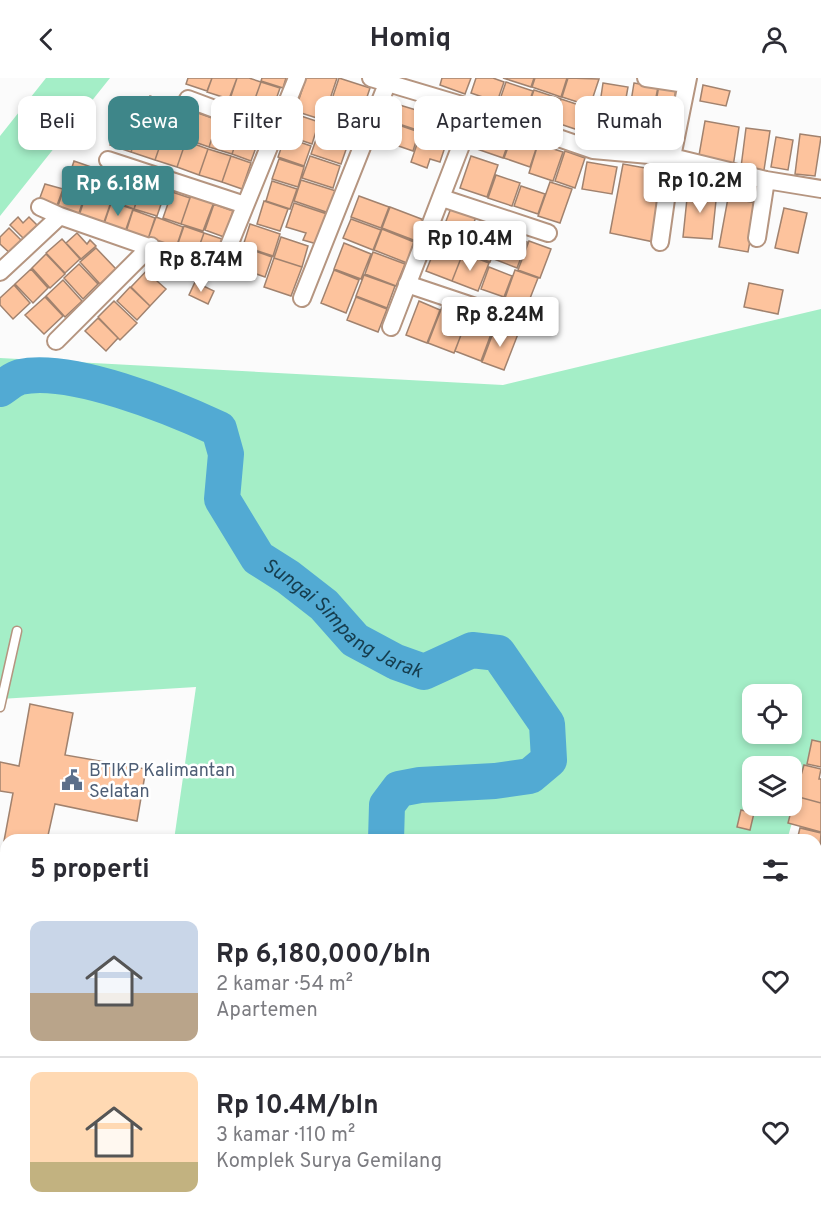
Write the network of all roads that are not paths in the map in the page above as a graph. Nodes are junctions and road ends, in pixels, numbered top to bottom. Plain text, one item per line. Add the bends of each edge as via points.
1 (297, 78) edge
2 (370, 78) edge
3 (646, 78) edge
4 (687, 81) edge
5 (387, 84) junction
6 (290, 96) edge
7 (429, 96) edge
8 (563, 140) edge
9 (268, 150) edge
10 (460, 150) edge
11 (672, 157) junction
12 (108, 160) dead end
13 (765, 180) junction
14 (821, 189) edge
15 (442, 198) junction
16 (245, 205) junction
17 (40, 207) dead end
18 (60, 216) junction
19 (548, 233) dead end
20 (758, 238) dead end
21 (660, 242) dead end
22 (151, 246) junction
23 (0, 272) edge
24 (407, 284) junction
25 (302, 298) dead end
26 (514, 320) dead end
27 (391, 327) dead end
28 (56, 341) dead end
29 (17, 632) dead end
30 (0, 707) edge

1 - 6 street
2 - 5 street
3 - 4 street
4 - 11 street
5 - 7 street
5 - 25 street
8 - 11 street via 593,150
9 - 16 street
10 - 15 street
11 - 13 street
11 - 21 street
12 - 16 street
13 - 14 street
13 - 20 street
15 - 19 street
15 - 24 street
16 - 22 street via 228,248 216,266 209,268
17 - 18 street
18 - 22 street
18 - 23 street
22 - 28 street
24 - 26 street
24 - 27 street
29 - 30 lane

